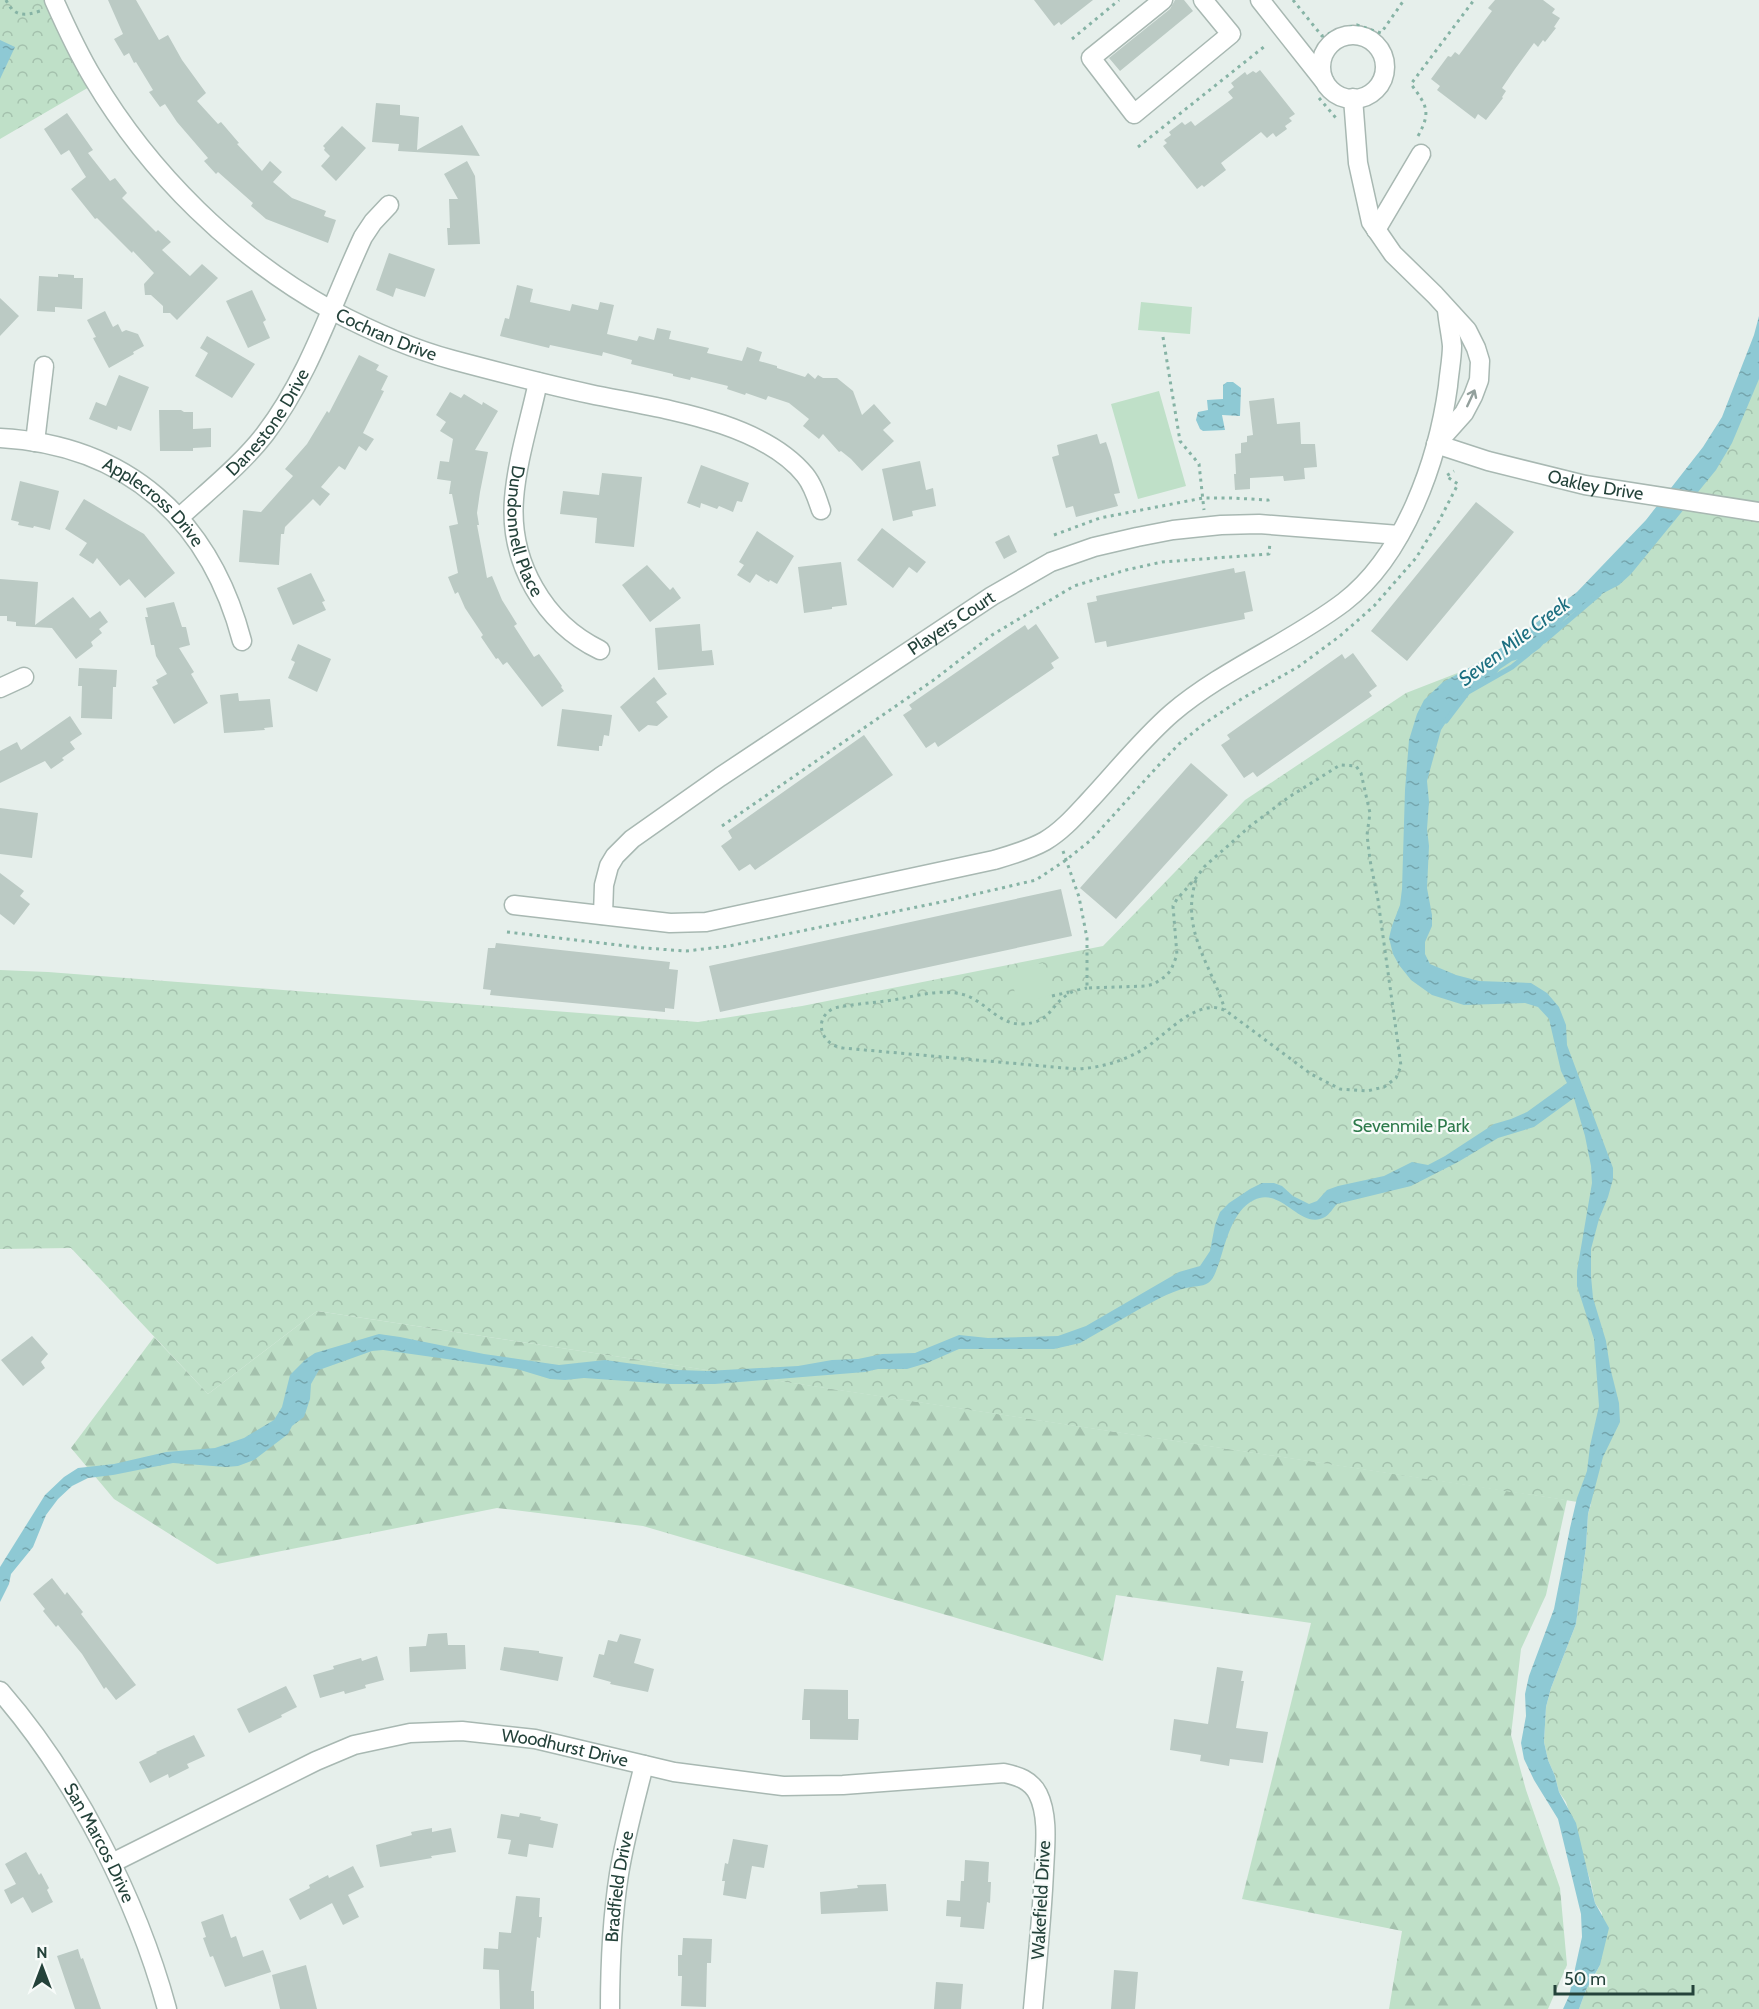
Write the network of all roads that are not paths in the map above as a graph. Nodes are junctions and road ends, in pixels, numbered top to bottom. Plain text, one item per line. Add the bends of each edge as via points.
1 (1163, 0) edge
2 (1203, 0) edge
3 (1260, 0) edge
4 (55, 2) edge
5 (1326, 83) junction
6 (1353, 98) junction
7 (1417, 148) road end
8 (389, 205) dead end
9 (1376, 230) junction
10 (332, 310) junction
11 (1447, 310) junction
12 (45, 366) dead end
13 (538, 382) junction
14 (0, 438) edge
15 (35, 442) junction
16 (1436, 444) junction
17 (821, 510) dead end
18 (1759, 512) edge
19 (180, 517) junction
20 (1399, 535) junction
21 (242, 641) dead end
22 (600, 650) dead end
23 (24, 676) dead end
24 (0, 688) edge
25 (514, 905) dead end
26 (603, 915) junction
27 (0, 1691) edge
28 (644, 1765) junction
29 (1037, 1792) joint
30 (112, 1863) junction
31 (167, 2009) edge
32 (609, 2009) edge
33 (1033, 2009) edge

1 - 2 street via 1090,58 1134,114 1231,34
3 - 5 street
4 - 10 street, Cochran Drive via 93,80 165,176 243,251
5 - 6 street via 1337,94
5 - 6 street via 1321,65 1329,45 1350,35 1370,39 1384,57 1385,73 1376,90
6 - 9 street via 1363,190
7 - 9 street
8 - 10 street, Danestone Drive via 365,233
9 - 11 street via 1393,254
10 - 13 street, Cochran Drive via 417,348
10 - 19 street, Danestone Drive via 291,394 267,432
11 - 16 street via 1451,363
16 -> 11 street via 1464,413 1480,370 1472,338
12 - 15 street
13 - 17 street, Cochran Drive via 695,416 746,434 797,467 812,486
13 - 22 street, Dundonnell Place via 514,497 519,549 531,582 553,615 572,634
14 - 15 street, Applecross Drive
15 - 19 street, Applecross Drive via 78,452 111,466 157,496
16 - 18 street, Oakley Drive via 1557,478
16 - 20 street
19 - 21 street, Applecross Drive via 218,575
20 - 26 street via 1380,565 1345,601 1172,713 1069,822 1032,848 994,860 723,919 685,924
20 - 26 street, Players Court via 1259,524 1206,526 1094,547 1051,562 992,596 632,839 609,866
23 - 24 street
25 - 26 street
27 - 30 street, San Marcos Drive via 60,1773
28 - 29 street, Woodhurst Drive via 717,1779 799,1787 1004,1773 1026,1780
28 - 30 street, Woodhurst Drive via 501,1734 435,1731 392,1736 354,1745 316,1761
28 - 32 street, Bradfield Drive via 619,1875 610,1951
29 - 33 street, Wakefield Drive via 1044,1818 1045,1852
30 - 31 street, San Marcos Drive

